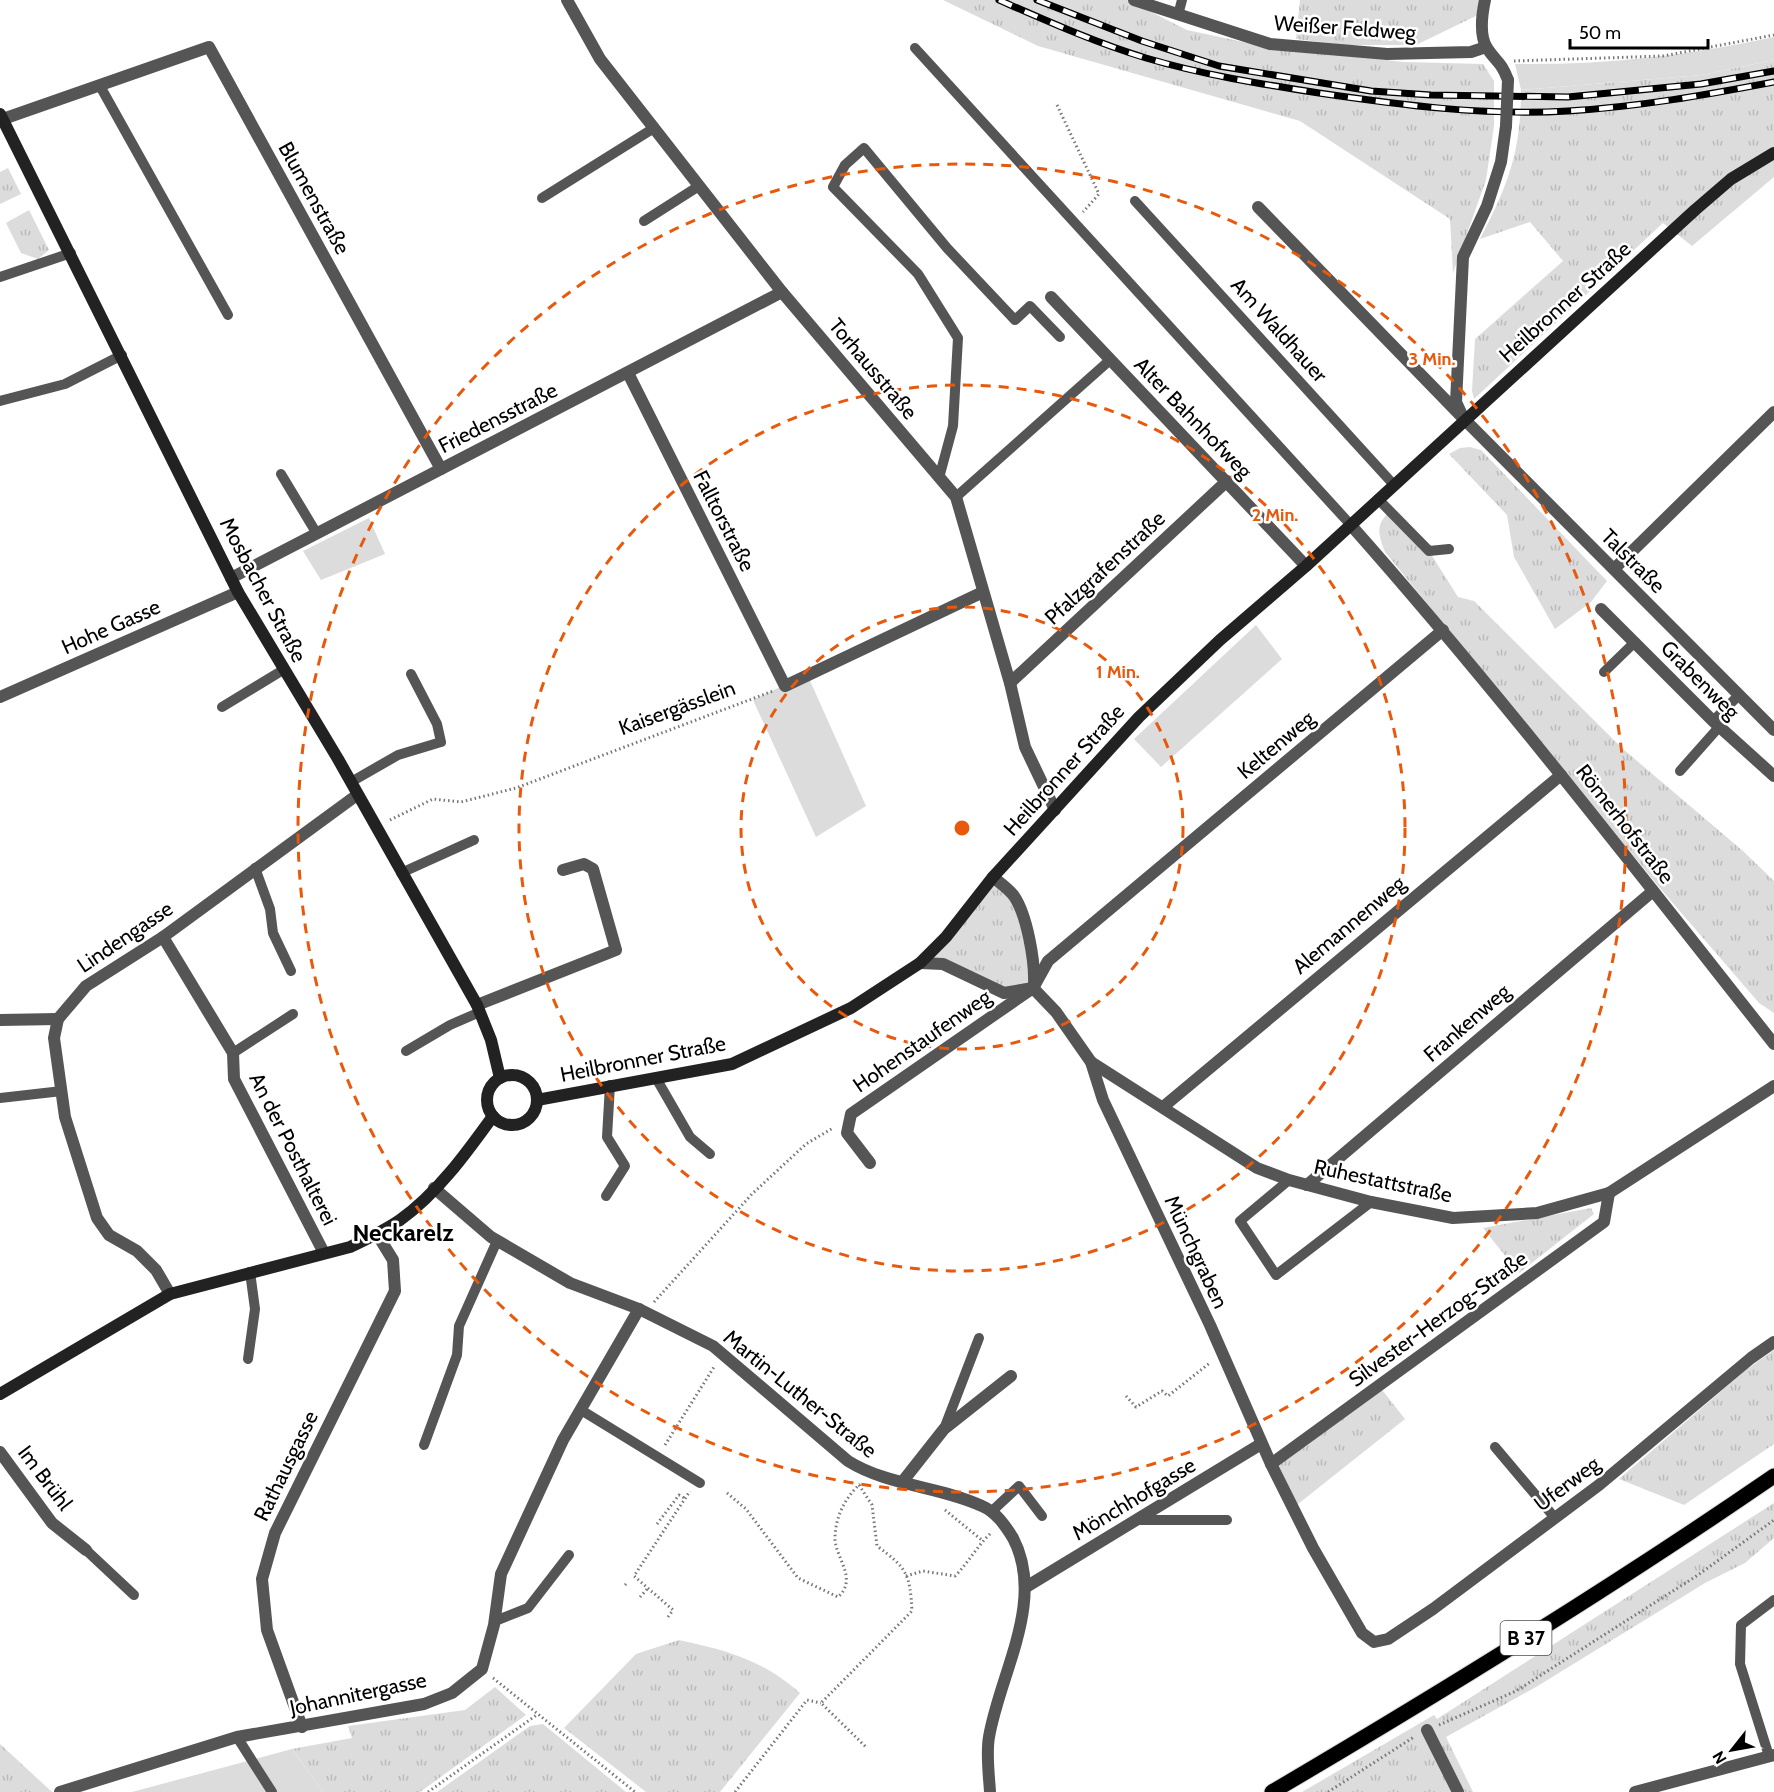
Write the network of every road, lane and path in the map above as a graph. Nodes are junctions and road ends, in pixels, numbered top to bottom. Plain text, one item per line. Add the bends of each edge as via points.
1 (567, 0) edge
2 (1134, 0) edge
3 (1182, 0) edge
4 (1485, 0) edge
5 (1178, 15) junction
6 (1774, 35) edge
7 (1486, 47) junction
8 (915, 48) dead end
9 (1501, 63) junction
10 (100, 86) junction
11 (1057, 105) dead end
12 (1, 116) edge
13 (654, 128) junction
14 (1774, 153) edge
15 (699, 186) junction
16 (542, 198) dead end
17 (1135, 201) dead end
18 (1258, 207) dead end
19 (644, 221) dead end
20 (1074, 222) junction
21 (71, 254) junction
22 (0, 277) edge
23 (782, 292) junction
24 (1051, 297) dead end
25 (228, 315) dead end
26 (1060, 337) dead end
27 (122, 355) junction
28 (1110, 360) junction
29 (628, 373) junction
30 (0, 401) edge
31 (1774, 412) edge
32 (1464, 419) junction
33 (441, 469) junction
34 (281, 474) dead end
35 (939, 478) junction
36 (1227, 481) junction
37 (1394, 484) junction
38 (956, 497) junction
39 (1378, 499) junction
40 (1350, 523) junction
41 (317, 534) junction
42 (1449, 549) dead end
43 (1306, 566) junction
44 (1614, 569) junction
45 (231, 578) junction
46 (238, 592) junction
47 (983, 592) junction
48 (1601, 609) dead end
49 (1443, 630) junction
50 (1635, 642) junction
51 (283, 670) junction
52 (1604, 672) dead end
53 (411, 674) dead end
54 (1010, 683) junction
55 (785, 686) junction
56 (1738, 696) junction
57 (0, 697) edge
58 (222, 707) dead end
59 (1716, 724) junction
60 (1774, 730) edge
61 (1680, 771) dead end
62 (1561, 775) junction
63 (1774, 776) edge
64 (351, 782) junction
65 (357, 795) junction
66 (1055, 810) junction
67 (375, 827) junction
68 (474, 840) dead end
69 (255, 868) junction
70 (563, 870) dead end
71 (401, 873) junction
72 (993, 877) junction
73 (1653, 891) junction
74 (163, 937) junction
75 (920, 963) junction
76 (291, 970) dead end
77 (1033, 988) junction
78 (479, 1008) junction
79 (293, 1014) dead end
80 (58, 1019) junction
81 (0, 1020) edge
82 (1774, 1044) edge
83 (406, 1051) dead end
84 (233, 1053) junction
85 (1091, 1062) junction
86 (500, 1078) junction
87 (656, 1078) junction
88 (610, 1085) junction
89 (1774, 1086) edge
90 (62, 1091) junction
91 (0, 1098) edge
92 (537, 1100) junction
93 (1163, 1107) junction
94 (493, 1116) junction
95 (847, 1126) junction
96 (710, 1154) dead end
97 (870, 1163) dead end
98 (1289, 1180) junction
99 (1307, 1185) junction
100 (434, 1188) junction
101 (1608, 1193) junction
102 (606, 1196) dead end
103 (1371, 1203) junction
104 (377, 1234) junction
105 (497, 1241) junction
106 (324, 1253) junction
107 (250, 1272) junction
108 (170, 1294) junction
109 (643, 1311) junction
110 (979, 1338) dead end
111 (1774, 1342) edge
112 (722, 1354) junction
113 (1222, 1354) junction
114 (248, 1359) dead end
115 (1011, 1376) dead end
116 (0, 1394) edge
117 (1126, 1396) dead end
118 (580, 1410) junction
119 (944, 1429) junction
120 (1261, 1444) junction
121 (424, 1445) dead end
122 (1495, 1447) dead end
123 (0, 1452) edge
124 (658, 1457) junction
125 (1271, 1464) junction
126 (870, 1474) junction
127 (1774, 1476) edge
128 (903, 1481) junction
129 (700, 1483) dead end
130 (859, 1485) junction
131 (728, 1493) dead end
132 (991, 1512) junction
133 (1042, 1516) dead end
134 (1555, 1518) junction
135 (1136, 1520) junction
136 (1227, 1520) dead end
137 (1774, 1520) edge
138 (1004, 1522) junction
139 (657, 1524) dead end
140 (86, 1550) joint
141 (569, 1556) dead end
142 (906, 1576) junction
143 (1026, 1587) junction
144 (648, 1588) junction
145 (134, 1595) dead end
146 (640, 1597) dead end
147 (1774, 1600) edge
148 (668, 1617) dead end
149 (495, 1621) junction
150 (1374, 1642) joint
151 (482, 1670) junction
152 (821, 1702) junction
153 (538, 1713) junction
154 (302, 1726) junction
155 (1427, 1730) junction
156 (237, 1737) junction
157 (867, 1748) dead end
158 (1772, 1756) edge
159 (60, 1792) edge
160 (272, 1792) edge
161 (428, 1792) edge
162 (634, 1792) edge
163 (735, 1792) edge
164 (990, 1792) edge
165 (1272, 1792) edge
166 (1328, 1792) edge
167 (1458, 1792) edge
168 (1635, 1792) edge

1 - 13 street, Torhausstraße via 600,59
2 - 5 street, Weißer Feldweg
3 - 5 lane
4 - 7 street via 1482,13
5 - 7 street, Weißer Feldweg via 1270,44 1306,49 1387,54 1471,52
6 - 9 path via 1663,56
7 - 9 street
8 - 20 lane
9 - 32 street, bridge via 1508,80 1501,162 1463,258 1456,402
10 - 12 street, Blumenstraße
10 - 25 lane
10 - 33 street, Blumenstraße via 209,47
11 - 20 path via 1099,194
12 - 21 street, Mosbacher Straße
13 - 15 street, Torhausstraße
13 - 16 lane
14 - 32 street, Heilbronner Straße via 1731,179 1704,202
15 - 19 lane
15 - 23 street, Torhausstraße
17 - 37 lane, Am Waldhauer
18 - 32 street
20 - 40 lane
21 - 22 lane
21 - 27 street, Mosbacher Straße
23 - 29 street, Friedensstraße
23 - 35 street, Torhausstraße
24 - 28 street, Alter Bahnhofweg
26 - 35 lane via 1030,306 1015,320 947,248 864,148 845,165 833,187 918,274 958,338 953,426
27 - 30 lane via 65,384
27 - 45 street, Mosbacher Straße
28 - 36 street, Alter Bahnhofweg
28 - 38 lane
29 - 33 street, Friedensstraße
29 - 55 street, Falltorstraße
31 - 44 street
32 - 37 street, Heilbronner Straße
32 - 44 street, Talstraße
33 - 41 street, Friedensstraße
34 - 41 lane
35 - 38 street, Torhausstraße
36 - 43 street, Alter Bahnhofweg
36 - 54 street, Pfalzgrafenstraße
37 - 39 street, Heilbronner Straße
38 - 47 street, Torhausstraße
39 - 40 street, Heilbronner Straße
39 - 42 lane via 1429,551
40 - 43 street, Heilbronner Straße
40 - 49 street
41 - 45 street, Friedensstraße
43 - 66 street, Heilbronner Straße via 1139,717
44 - 56 street, Talstraße
45 - 46 street, Mosbacher Straße
46 - 51 street, Mosbacher Straße
46 - 57 street, Hohe Gasse
47 - 54 street, Torhausstraße
47 - 55 street
48 - 50 street, Grabenweg
49 - 62 street, Römerhofstraße
49 - 77 street, Keltenweg via 1048,961
50 - 52 lane
50 - 59 street, Grabenweg
51 - 58 lane
51 - 64 street, Mosbacher Straße
53 - 64 lane via 437,724 441,742 399,755
54 - 66 street, Torhausstraße via 1025,747
55 - 67 path, Kaisergässlein via 516,788 461,802 433,799
56 - 59 lane
56 - 60 street, Talstraße
59 - 61 lane
59 - 63 street, Grabenweg
62 - 73 street, Römerhofstraße
62 - 93 street, Alemannenweg
64 - 65 street, Mosbacher Straße
65 - 67 street, Mosbacher Straße
65 - 69 street, Lindengasse
66 - 72 street, Heilbronner Straße
67 - 71 street, Mosbacher Straße
68 - 71 lane
69 - 74 street, Lindengasse
69 - 76 lane via 270,909 273,933
70 - 78 street via 584,864 593,869 616,950
71 - 78 street, Mosbacher Straße
72 - 75 street, Heilbronner Straße via 946,938
72 - 77 street via 1013,894 1022,913 1032,954
73 - 82 street, Römerhofstraße
73 - 99 street, Frankenweg
74 - 80 street, Lindengasse via 86,986
74 - 84 street, An der Posthalterei
75 - 77 street via 944,964 1004,993
75 - 87 street, Heilbronner Straße via 851,1008 732,1064
77 - 85 street, Münchgraben via 1056,1012
77 - 95 street, Hohenstaufenweg via 851,1114
78 - 83 lane
78 - 86 street, Mosbacher Straße
79 - 84 lane
80 - 81 street
80 - 90 street via 54,1038
84 - 106 street, An der Posthalterei via 234,1079
85 - 93 street, Ruhestattstraße
85 - 113 street, Münchgraben via 1103,1100
86 - 92 street via 524,1078 530,1082
86 - 94 street via 487,1095
87 - 88 street, Heilbronner Straße
87 - 96 lane via 690,1137
88 - 92 street, Heilbronner Straße
88 - 102 lane via 607,1137 625,1166
89 - 101 street, Ruhestattstraße
90 - 91 lane
90 - 108 street via 65,1117 97,1218 110,1234 137,1251 156,1270
92 - 94 street via 534,1112 522,1122 504,1123
93 - 98 street, Ruhestattstraße via 1257,1168
94 - 100 street
95 - 97 street via 850,1138
95 - 109 path via 838,1126 806,1144 752,1194
98 - 99 street, Ruhestattstraße
98 - 103 lane via 1240,1221 1276,1275
99 - 103 street, Ruhestattstraße
100 - 104 street via 401,1220
100 - 105 street, Martin-Luther-Straße
101 - 103 street, Ruhestattstraße via 1537,1214 1453,1218
101 - 125 street, Silvester-Herzog-Straße via 1604,1222
104 - 106 street via 350,1247
104 - 154 street, Rathausgasse via 393,1260 395,1291 275,1533 262,1579 267,1630
105 - 109 street, Martin-Luther-Straße via 570,1283
105 - 121 lane via 459,1326 457,1355
106 - 107 street
107 - 108 street
107 - 114 lane via 255,1309
108 - 116 street
109 - 112 street, Martin-Luther-Straße
109 - 118 street
110 - 119 lane
111 - 134 street, Uferweg
112 - 124 path
112 - 126 street, Martin-Luther-Straße via 848,1461
113 - 117 path via 1168,1396 1162,1391 1136,1407
113 - 120 street, Münchgraben
115 - 119 street
118 - 124 lane
118 - 149 street via 501,1574
119 - 128 street
120 - 125 street, Münchgraben
120 - 135 street, Mönchhofgasse
122 - 134 lane
123 - 140 street, Im Brühl via 52,1523
124 - 129 lane
125 - 150 street, Münchgraben via 1362,1633
126 - 128 street, Martin-Luther-Straße
126 - 130 path
127 - 165 main road, B 37 via 1657,1556
128 - 132 street, Martin-Luther-Straße via 983,1506
130 - 131 path via 847,1496 838,1518 835,1541 847,1575 838,1597 798,1578 746,1509
130 - 142 path via 872,1505 877,1546 900,1563
132 - 133 lane via 1019,1486
132 - 138 street, Martin-Luther-Straße
134 - 150 street, Uferweg via 1433,1609 1388,1639
135 - 136 lane
135 - 143 street, Mönchhofgasse
137 - 155 path via 1698,1575 1516,1691
138 - 142 path via 978,1545 955,1576 923,1571
138 - 143 street, Martin-Luther-Straße via 1022,1556
139 - 144 path via 679,1495 686,1499 634,1576
140 - 145 lane
141 - 149 lane via 528,1608
142 - 152 path via 912,1611
143 - 164 street, Martin-Luther-Straße via 1014,1651 988,1738
144 - 146 path
144 - 148 path via 673,1610
147 - 158 lane via 1741,1625 1740,1664
149 - 151 street
151 - 153 path
151 - 154 street, Johannitergasse via 452,1693 424,1704
152 - 157 path
152 - 163 path via 807,1700
153 - 161 path
153 - 162 path
154 - 156 street, Johannitergasse
155 - 166 path
155 - 167 street
156 - 159 street, Johannitergasse
156 - 160 lane
158 - 168 street

